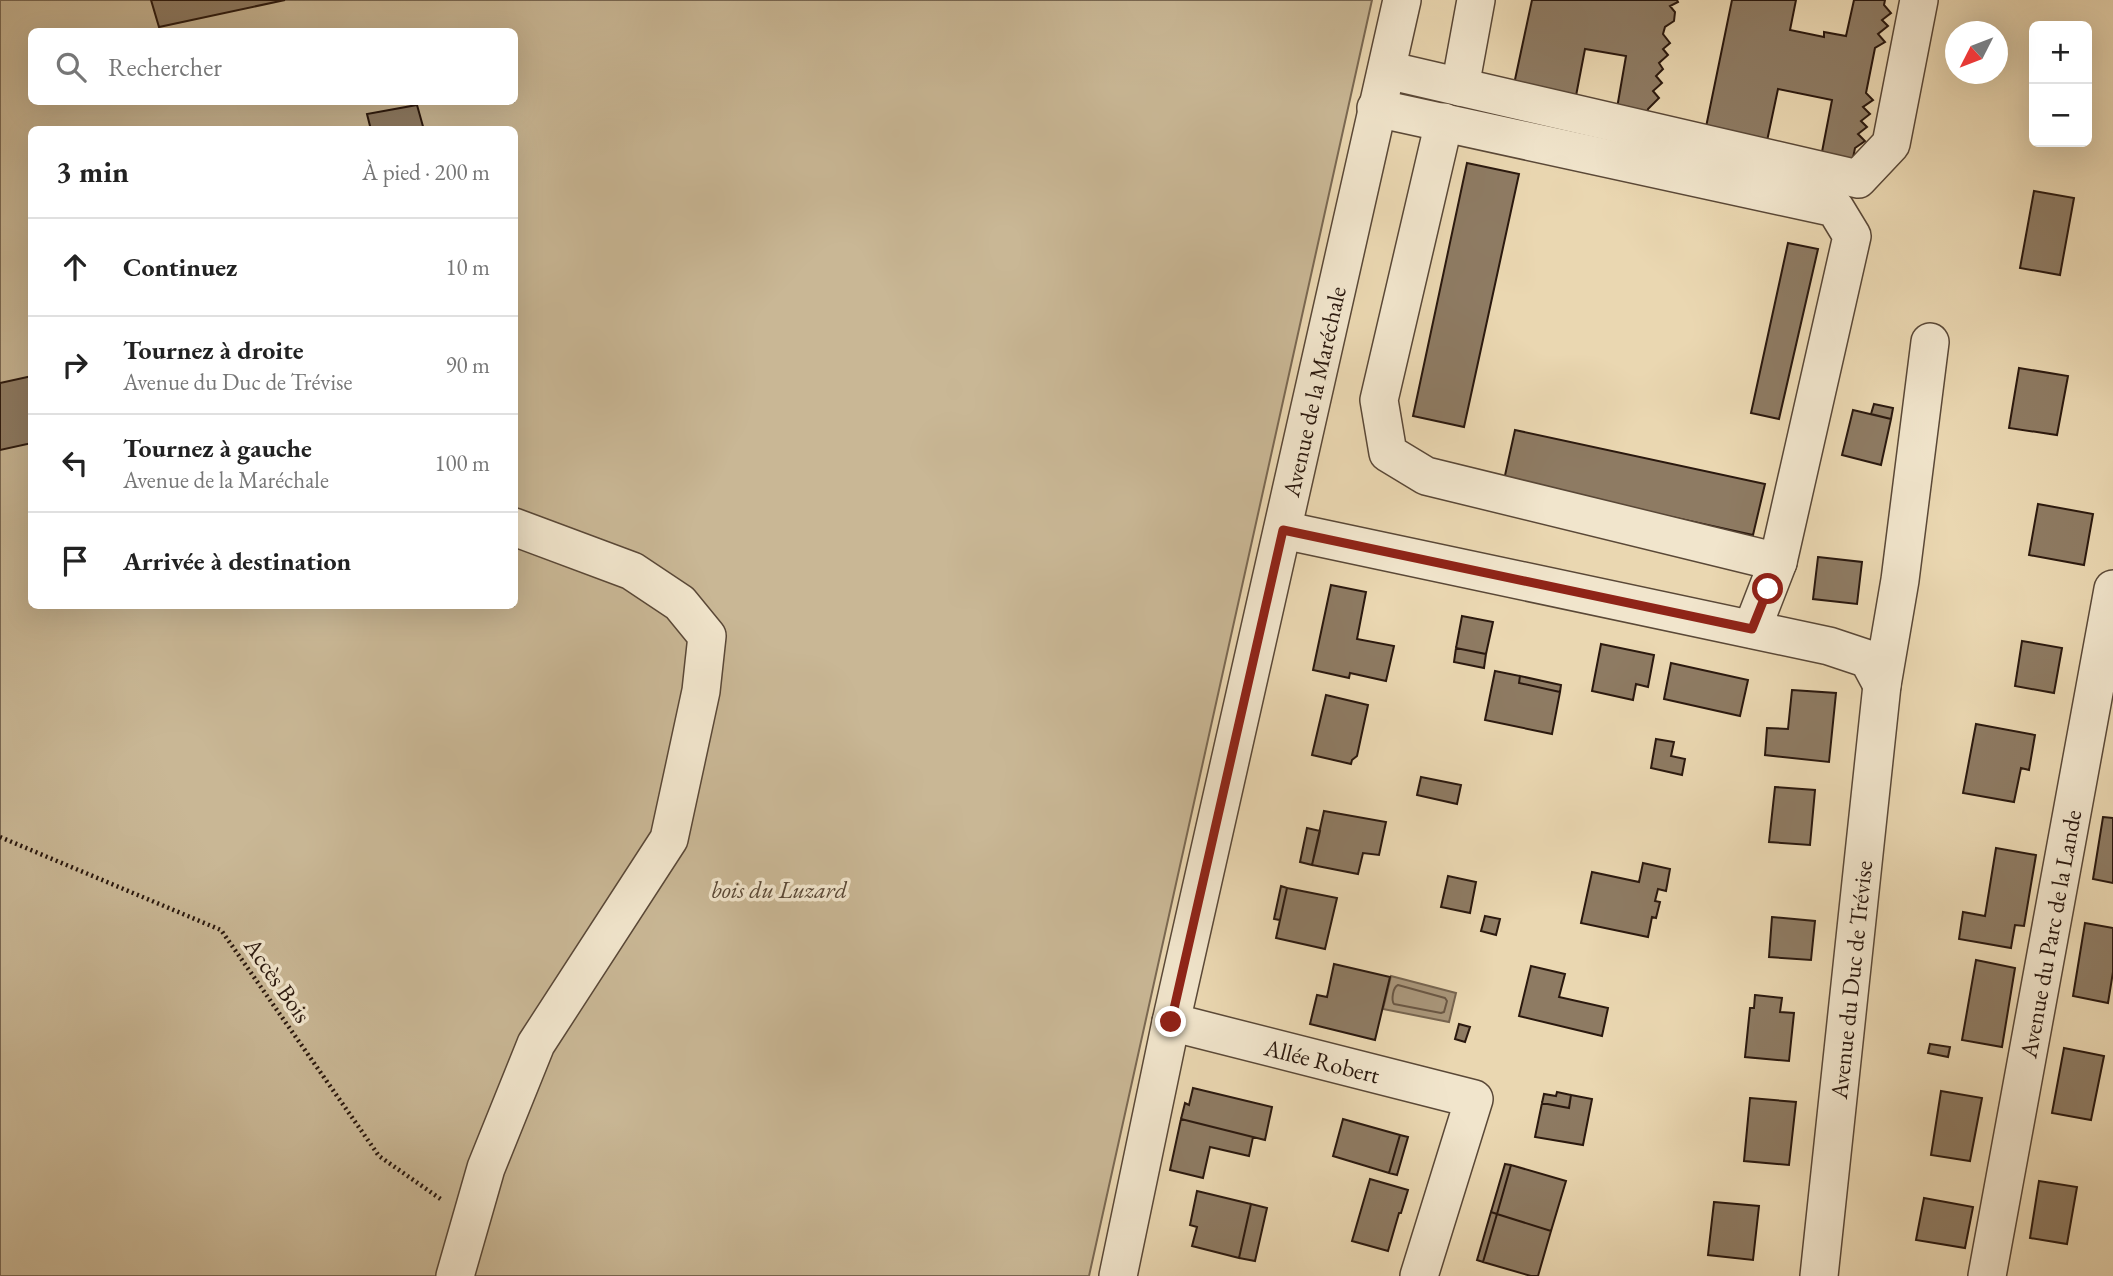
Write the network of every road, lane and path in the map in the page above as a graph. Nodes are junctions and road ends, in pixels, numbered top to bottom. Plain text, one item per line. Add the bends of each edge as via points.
1 (1402, 0) edge
2 (1476, 0) edge
3 (1919, 0) edge
4 (1387, 70) junction
5 (1460, 87) junction
6 (1376, 108) junction
7 (1444, 122) junction
8 (1930, 342) dead end
9 (518, 528) edge
10 (1283, 530) junction
11 (1778, 562) junction
12 (2113, 589) edge
13 (1752, 629) junction
14 (1882, 685) junction
15 (0, 837) edge
16 (1171, 1022) junction
17 (471, 1220) junction
18 (455, 1276) edge
19 (1118, 1276) edge
20 (1419, 1276) edge
21 (1819, 1276) edge
22 (1987, 1276) edge

1 - 4 street, Avenue de la Maréchale
2 - 5 street
3 - 5 street via 1891,144 1858,179
4 - 5 street
4 - 6 street, Avenue de la Maréchale
6 - 7 street
6 - 10 street, Avenue de la Maréchale
7 - 11 street via 1379,400 1388,453 1426,476
7 - 11 street via 1835,208 1852,236
8 - 14 street, Avenue du Duc de Trévise
9 - 17 street via 632,571 680,603 707,636 701,691 669,839 536,1044 486,1168
10 - 13 street
10 - 16 street, Avenue de la Maréchale
11 - 13 street
12 - 22 street, Avenue du Parc de la Lande
13 - 14 street via 1868,659
14 - 21 street, Avenue du Duc de Trévise
15 - 17 path, Accès Bois via 221,930 379,1156
16 - 19 street, Avenue de la Maréchale
16 - 20 street, Allée Robert via 1474,1099
17 - 18 street

